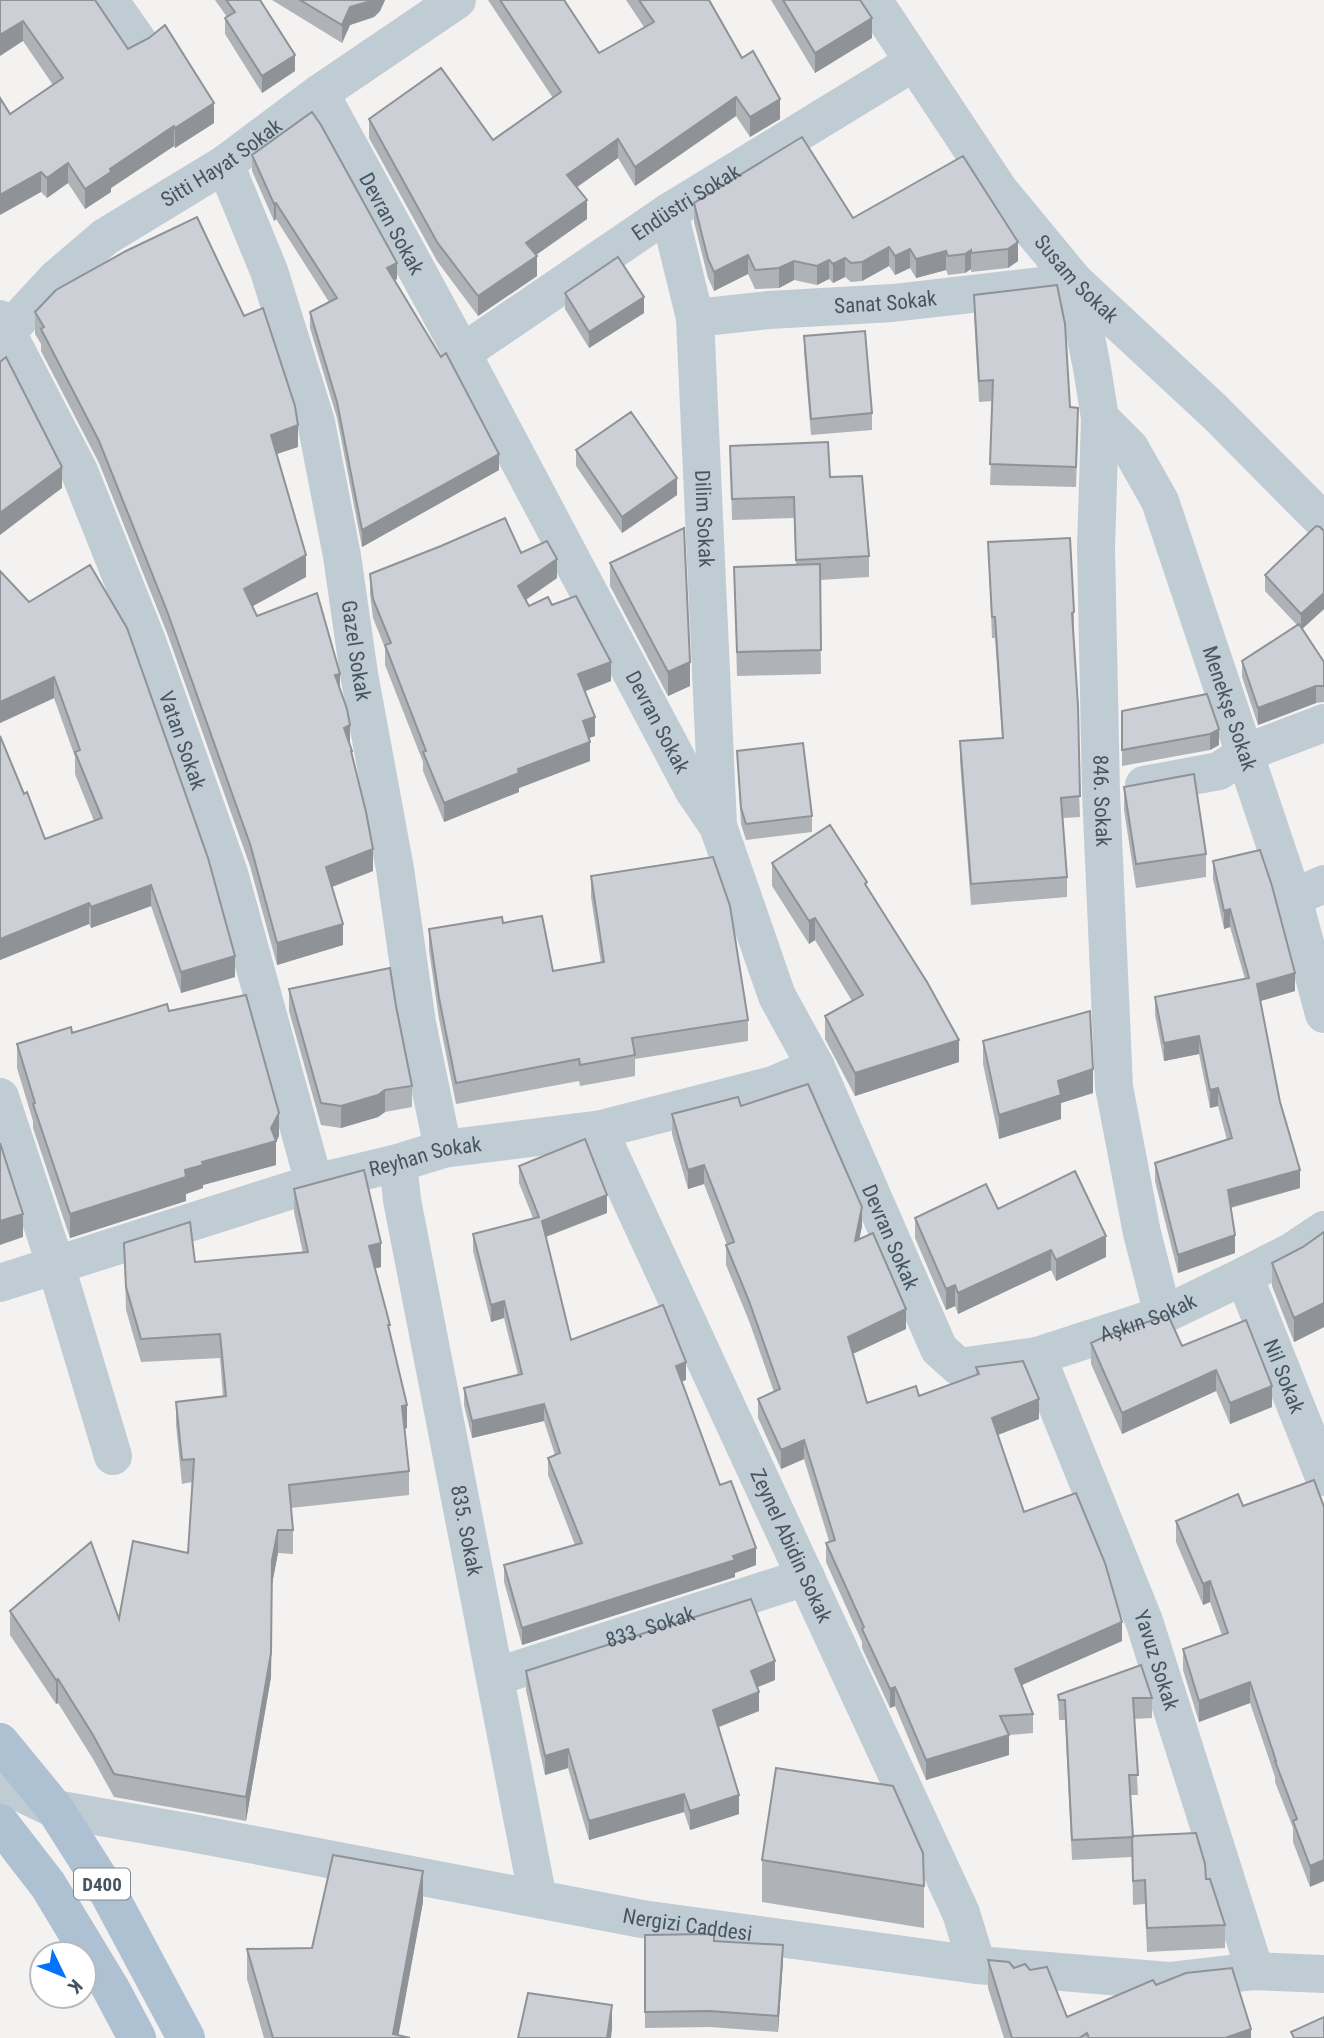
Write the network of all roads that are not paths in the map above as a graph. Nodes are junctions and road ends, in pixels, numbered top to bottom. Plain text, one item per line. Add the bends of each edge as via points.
1 (110, 0) edge
2 (457, 0) edge
3 (873, 0) edge
4 (138, 40) edge
5 (914, 62) junction
6 (320, 93) junction
7 (225, 164) junction
8 (669, 212) junction
9 (1075, 282) junction
10 (695, 318) junction
11 (2, 331) edge
12 (463, 353) junction
13 (1100, 418) junction
14 (1324, 522) edge
15 (1324, 723) edge
16 (1245, 753) junction
17 (1101, 792) junction
18 (719, 826) junction
19 (1309, 891) edge
20 (1324, 1014) edge
21 (816, 1067) junction
22 (0, 1097) edge
23 (602, 1129) junction
24 (443, 1149) junction
25 (398, 1163) junction
26 (314, 1183) junction
27 (1324, 1230) edge
28 (55, 1266) junction
29 (1244, 1276) junction
30 (0, 1283) edge
31 (1163, 1315) junction
32 (1037, 1356) junction
33 (959, 1367) joint
34 (113, 1456) dead end
35 (1324, 1477) edge
36 (806, 1577) junction
37 (495, 1677) junction
38 (0, 1742) edge
39 (0, 1783) edge
40 (55, 1808) junction
41 (0, 1822) edge
42 (538, 1899) junction
43 (977, 1965) junction
44 (1255, 1971) junction
45 (1324, 1974) edge
46 (137, 2038) edge
47 (186, 2038) edge

1 - 4 street
2 - 6 street, Sitti Hayat Sokak
3 - 5 street, Susam Sokak
5 - 8 street, Endüstri Sokak
5 - 9 street, Susam Sokak via 999,190
6 - 7 street, Sitti Hayat Sokak
6 - 12 street, Devran Sokak
7 - 11 street, Sitti Hayat Sokak via 106,237
7 - 24 street, Gazel Sokak via 269,271 316,422 395,869 417,1023
8 - 10 street, Dilim Sokak
8 - 12 street, Endüstri Sokak
9 - 10 street, Sanat Sokak via 893,303
9 - 13 street, 846. Sokak
9 - 14 street, Susam Sokak via 1215,412
10 - 18 street, Dilim Sokak
11 - 26 street, Vatan Sokak via 79,471 147,641 229,873
12 - 18 street, Devran Sokak via 694,791
13 - 16 street, Menekşe Sokak via 1130,448 1160,501
13 - 17 street, 846. Sokak via 1096,548
15 - 16 street
16 - 17 street via 1219,771
16 - 19 street, Menekşe Sokak
17 - 31 street, 846. Sokak via 1114,1087
18 - 21 street, Devran Sokak via 777,996
19 - 20 street, Menekşe Sokak
21 - 23 street, Reyhan Sokak via 773,1085
21 - 33 street, Devran Sokak via 939,1349
22 - 28 street
23 - 24 street, Reyhan Sokak
23 - 36 street, Zeynel Abidin Sokak
24 - 25 street, Reyhan Sokak
25 - 26 street, Reyhan Sokak
25 - 37 street, 835. Sokak
26 - 28 street, Reyhan Sokak
27 - 29 street, Aşkın Sokak
28 - 30 street, Reyhan Sokak
28 - 34 street
29 - 31 street, Aşkın Sokak
29 - 35 street, Nil Sokak
31 - 32 street, Aşkın Sokak
32 - 33 street, Aşkın Sokak
32 - 44 street, Yavuz Sokak via 1144,1621
36 - 37 street, 833. Sokak
36 - 43 street, Zeynel Abidin Sokak via 961,1913
37 - 42 street, 835. Sokak
38 - 40 main road, D400
39 - 40 street, Nergizi Caddesi
40 - 42 street, Nergizi Caddesi
40 - 47 main road, D400 via 109,1894
41 - 46 main road, D400 via 48,1885
42 - 43 street, Nergizi Caddesi via 642,1919
43 - 44 street, Nergizi Caddesi via 1169,1981
44 - 45 street, Nergizi Caddesi

